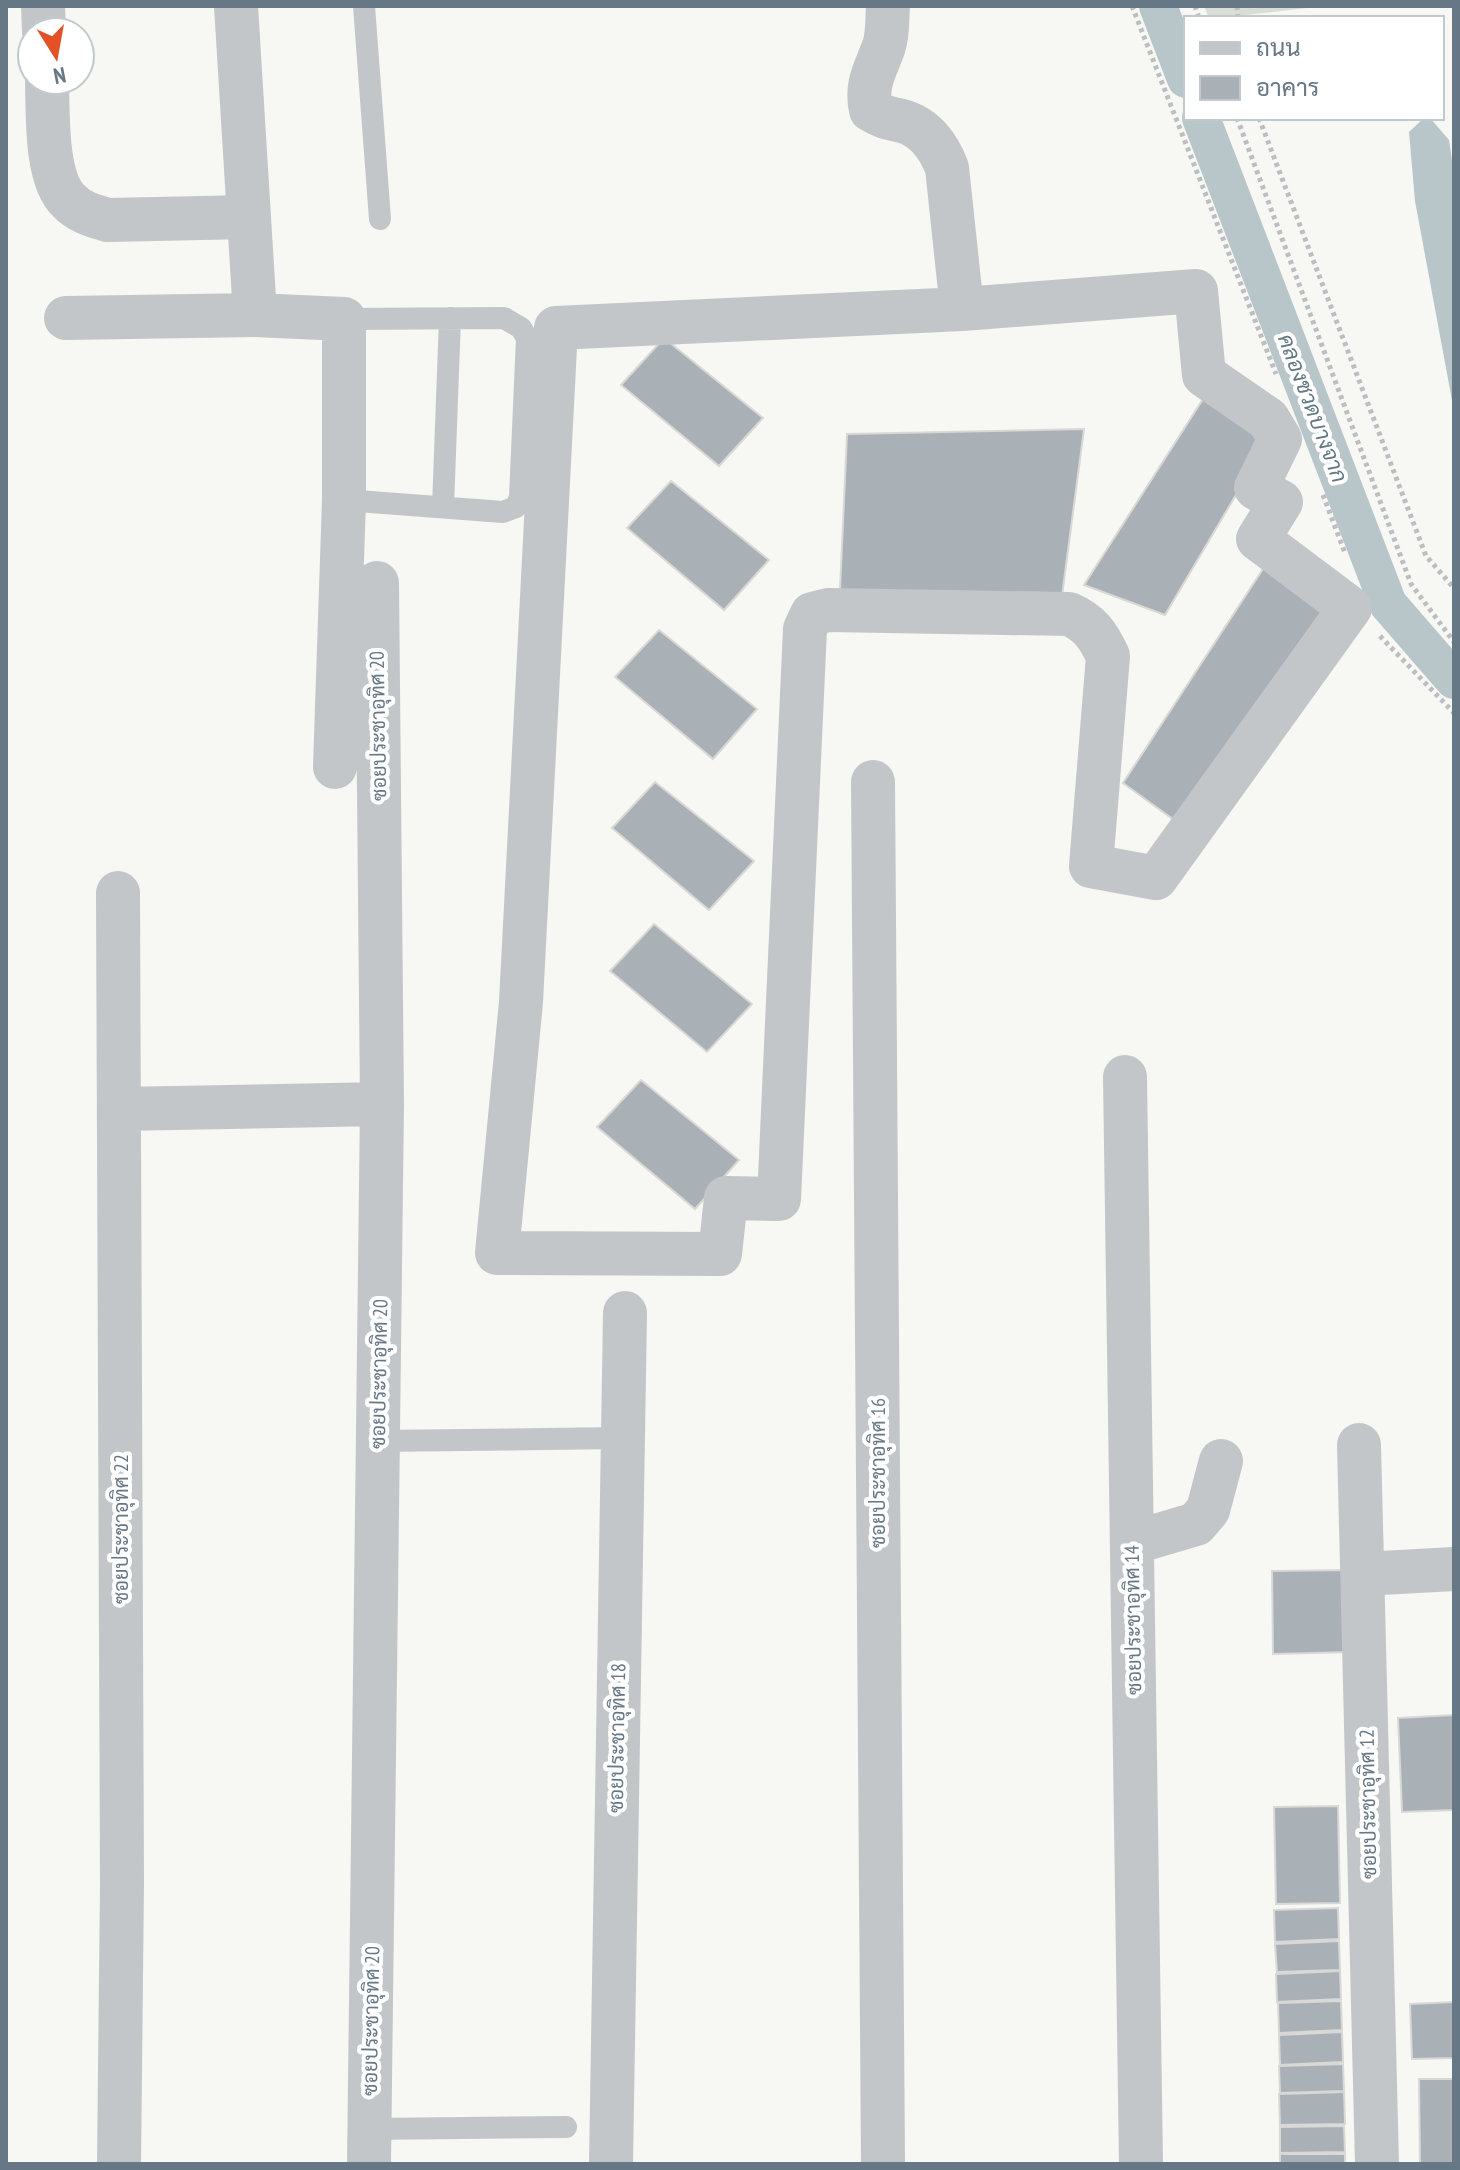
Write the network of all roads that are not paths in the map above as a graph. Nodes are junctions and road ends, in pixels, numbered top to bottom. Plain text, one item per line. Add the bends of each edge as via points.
1 (236, 6) edge
2 (364, 6) edge
3 (888, 6) edge
4 (48, 96) edge
5 (249, 217) junction
6 (380, 219) dead end
7 (962, 309) junction
8 (255, 315) junction
9 (66, 318) dead end
10 (450, 318) junction
11 (344, 319) junction
12 (344, 500) junction
13 (443, 507) junction
14 (377, 583) dead end
15 (335, 767) dead end
16 (873, 782) dead end
17 (118, 893) dead end
18 (1125, 1077) dead end
19 (382, 1104) junction
20 (119, 1109) junction
21 (625, 1313) dead end
22 (622, 1438) junction
23 (378, 1441) junction
24 (1359, 1445) dead end
25 (1221, 1461) dead end
26 (1132, 1543) junction
27 (1454, 1569) edge
28 (1363, 1574) junction
29 (566, 2127) dead end
30 (369, 2147) edge
31 (119, 2164) edge
32 (611, 2164) edge
33 (883, 2164) edge
34 (1141, 2164) edge
35 (1377, 2164) edge

1 - 5 street
2 - 6 lane
3 - 7 street via 885,43 869,80 868,98 871,110 905,122 938,147 947,168
4 - 5 street via 51,165 67,200 86,213 108,220
5 - 8 street
7 - 7 street via 1196,291 1204,375 1268,419 1280,439 1256,488 1281,502 1258,539 1350,608 1156,878 1091,866 1108,656 1084,620 1069,614 812,614 805,629 779,1199 726,1198 720,1254 497,1253 521,1002 556,328
8 - 9 street
8 - 11 street
10 - 11 lane
10 - 13 lane
10 - 13 lane via 504,318 527,338 516,507 503,512
11 - 12 street
12 - 13 lane
12 - 15 street
14 - 19 street, ซอยประชาอุทิศ 20
16 - 33 street, ซอยประชาอุทิศ 16
17 - 20 street, ซอยประชาอุทิศ 22
18 - 26 street, ซอยประชาอุทิศ 14
19 - 20 street
19 - 23 street, ซอยประชาอุทิศ 20
20 - 31 street, ซอยประชาอุทิศ 22
21 - 22 street, ซอยประชาอุทิศ 18
22 - 23 lane
22 - 32 street, ซอยประชาอุทิศ 18
23 - 30 street, ซอยประชาอุทิศ 20
24 - 28 street, ซอยประชาอุทิศ 12
25 - 26 street via 1208,1510 1196,1524
26 - 34 street, ซอยประชาอุทิศ 14
27 - 28 street
28 - 35 street, ซอยประชาอุทิศ 12
29 - 30 lane

